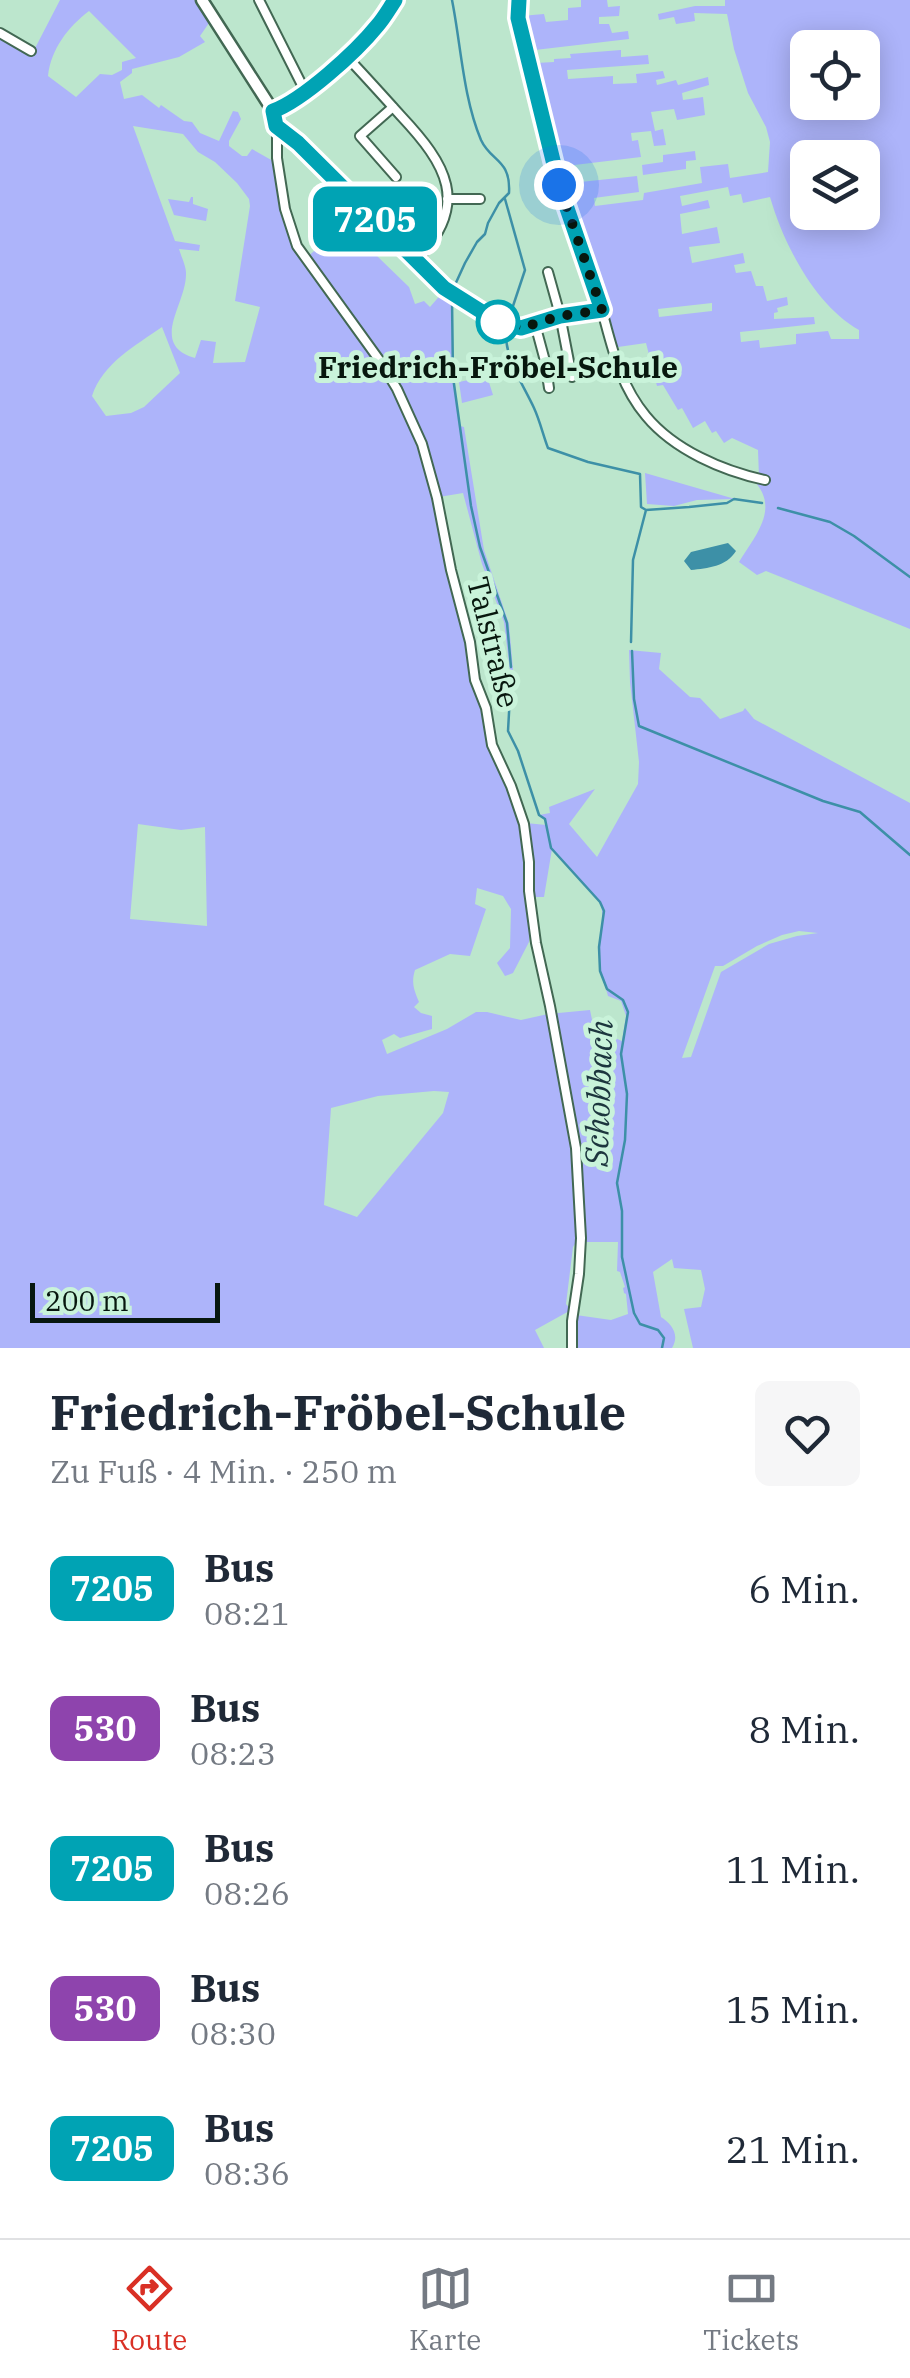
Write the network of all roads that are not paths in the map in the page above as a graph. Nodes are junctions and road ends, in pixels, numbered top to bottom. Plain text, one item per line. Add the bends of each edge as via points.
1 (202, 0) edge
2 (259, 0) edge
3 (395, 0) edge
4 (519, 0) edge
5 (0, 33) edge
6 (31, 52) dead end
7 (347, 57) junction
8 (305, 91) junction
9 (393, 107) junction
10 (273, 111) junction
11 (276, 126) junction
12 (396, 177) dead end
13 (447, 199) junction
14 (480, 199) dead end
15 (417, 259) junction
16 (548, 272) dead end
17 (602, 310) junction
18 (560, 316) junction
19 (535, 324) junction
20 (567, 357) junction
21 (545, 361) junction
22 (572, 377) dead end
23 (550, 388) dead end
24 (765, 480) dead end
25 (572, 1348) edge

1 - 10 street, Talstraße
2 - 8 street
3 - 7 street
4 - 17 street via 551,157
5 - 6 street
7 - 8 street
7 - 9 street
8 - 10 street
9 - 12 street via 360,136
9 - 13 street via 436,158
10 - 11 street, Talstraße
11 - 15 street
11 - 25 street, Talstraße via 284,209 297,246 380,361 422,444 492,746 524,824 536,943 576,1148 582,1238
13 - 14 street
13 - 15 street via 439,233
15 - 19 street via 474,308 510,326
16 - 18 street
17 - 18 street
17 - 24 street via 617,366 657,429 706,460
18 - 19 street
18 - 20 street
19 - 21 street
20 - 21 street
20 - 22 street
21 - 23 street

